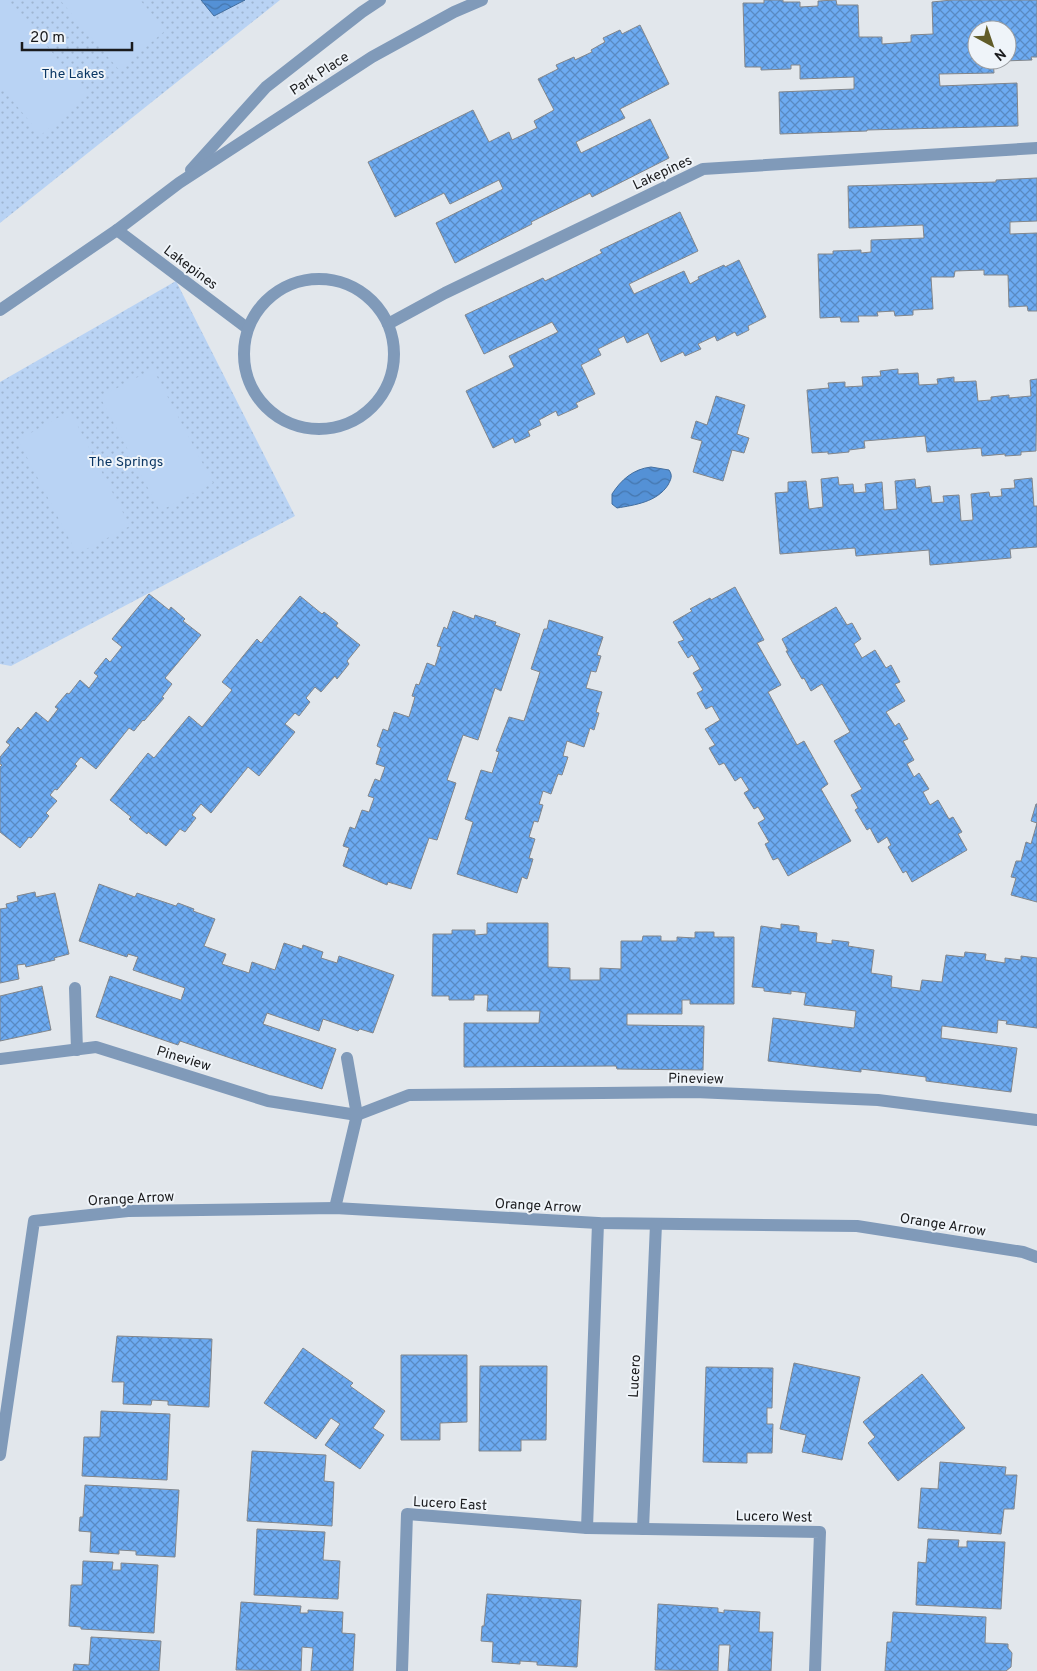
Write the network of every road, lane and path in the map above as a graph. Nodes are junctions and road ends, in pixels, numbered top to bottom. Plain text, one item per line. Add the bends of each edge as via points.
1 (356, 0) edge
2 (380, 0) edge
3 (482, 0) edge
4 (362, 12) junction
5 (1037, 148) edge
6 (179, 183) junction
7 (117, 230) junction
8 (0, 310) edge
9 (388, 324) junction
10 (247, 328) junction
11 (75, 988) dead end
12 (77, 1050) junction
13 (0, 1058) edge
14 (347, 1058) dead end
15 (357, 1115) junction
16 (1037, 1120) edge
17 (335, 1208) junction
18 (598, 1223) junction
19 (656, 1224) junction
20 (1037, 1257) edge
21 (0, 1455) edge
22 (587, 1528) junction
23 (643, 1529) junction
24 (402, 1671) edge
25 (815, 1671) edge

1 - 4 street
2 - 4 street, Park Place
3 - 6 street, Park Place via 372,57
4 - 6 street, Park Place via 266,86
5 - 9 street, Lakepines via 703,169 445,293
6 - 7 street, Park Place
7 - 8 street, Park Place
7 - 10 street, Lakepines
9 - 10 street via 375,303 356,288 332,280 307,279 284,287 264,302
9 - 10 street via 394,346 393,369 384,390 370,409 352,421 330,429 307,428 285,421 266,408 252,390 245,368
11 - 12 street
12 - 13 street, Pineview
12 - 15 street, Pineview via 96,1047 268,1100
14 - 15 street
15 - 16 street, Pineview via 409,1095 695,1092 878,1100
15 - 17 street
17 - 18 street, Orange Arrow
17 - 21 street, Orange Arrow via 128,1211 34,1221
18 - 19 street, Orange Arrow
18 - 22 street
19 - 20 street, Orange Arrow via 857,1226 1023,1252
19 - 23 street, Lucero
22 - 23 street, Lucero West
22 - 24 street, Lucero East via 407,1514
23 - 25 street, Lucero West via 820,1532

